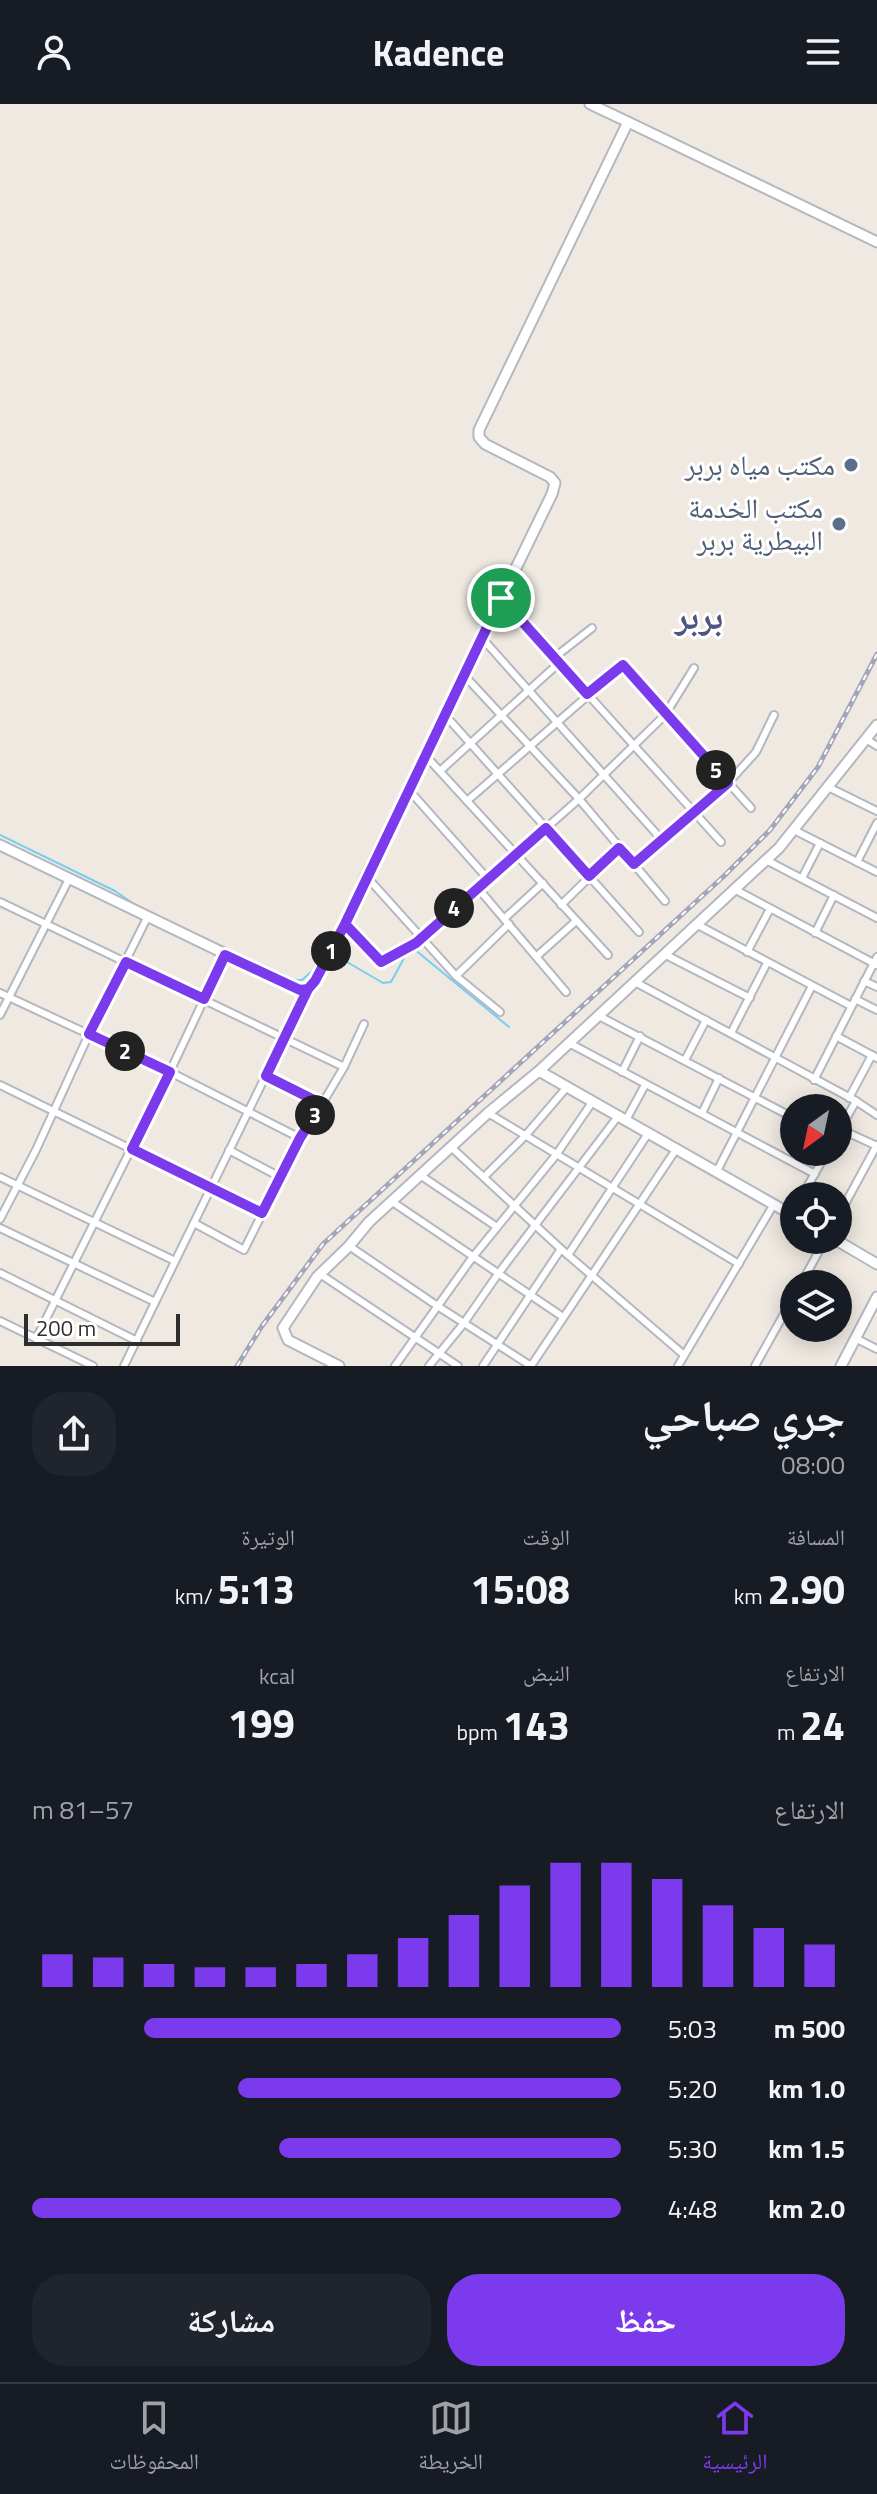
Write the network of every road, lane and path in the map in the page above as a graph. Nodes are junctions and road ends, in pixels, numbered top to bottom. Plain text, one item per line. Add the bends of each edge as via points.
1 (590, 104) edge
2 (628, 122) junction
3 (877, 242) edge
4 (501, 598) junction
5 (592, 628) dead end
6 (482, 638) junction
7 (558, 659) junction
8 (694, 668) dead end
9 (464, 675) junction
10 (528, 691) junction
11 (587, 694) junction
12 (445, 715) junction
13 (502, 715) junction
14 (665, 715) junction
15 (774, 715) dead end
16 (557, 722) junction
17 (877, 725) edge
18 (866, 739) junction
19 (472, 744) junction
20 (530, 746) junction
21 (635, 746) junction
22 (877, 746) edge
23 (425, 755) junction
24 (440, 771) junction
25 (498, 774) junction
26 (604, 775) junction
27 (728, 783) junction
28 (828, 787) junction
29 (408, 789) junction
30 (579, 799) junction
31 (467, 801) junction
32 (751, 808) dead end
33 (694, 811) junction
34 (877, 811) edge
35 (877, 823) edge
36 (546, 828) junction
37 (794, 830) junction
38 (662, 840) junction
39 (721, 842) dead end
40 (820, 843) junction
41 (0, 845) edge
42 (619, 848) junction
43 (517, 853) junction
44 (766, 860) junction
45 (857, 862) junction
46 (634, 864) junction
47 (877, 872) edge
48 (366, 876) junction
49 (589, 876) junction
50 (487, 878) junction
51 (802, 878) junction
52 (69, 879) junction
53 (543, 883) junction
54 (477, 887) junction
55 (734, 889) junction
56 (834, 895) junction
57 (665, 901) dead end
58 (0, 902) edge
59 (561, 905) junction
60 (770, 909) junction
61 (147, 918) junction
62 (877, 918) edge
63 (507, 921) junction
64 (576, 921) junction
65 (47, 924) junction
66 (345, 924) junction
67 (696, 924) junction
68 (639, 932) dead end
69 (815, 933) junction
70 (423, 937) junction
71 (747, 952) junction
72 (664, 954) junction
73 (225, 955) junction
74 (608, 955) dead end
75 (537, 956) junction
76 (126, 962) junction
77 (876, 962) edge
78 (767, 963) junction
79 (456, 976) junction
80 (634, 981) junction
81 (864, 981) junction
82 (812, 986) junction
83 (877, 987) edge
84 (308, 989) junction
85 (566, 992) dead end
86 (0, 993) edge
87 (8, 997) junction
88 (750, 998) junction
89 (204, 999) junction
90 (853, 1002) junction
91 (877, 1010) edge
92 (500, 1012) dead end
93 (0, 1015) edge
94 (598, 1015) junction
95 (706, 1020) junction
96 (364, 1024) dead end
97 (731, 1033) junction
98 (89, 1034) junction
99 (640, 1036) junction
100 (836, 1036) junction
101 (285, 1037) junction
102 (569, 1043) junction
103 (874, 1056) edge
104 (776, 1058) junction
105 (685, 1060) junction
106 (344, 1067) junction
107 (539, 1071) junction
108 (170, 1072) junction
109 (622, 1072) junction
110 (266, 1076) junction
111 (719, 1078) junction
112 (814, 1080) junction
113 (0, 1085) edge
114 (645, 1085) junction
115 (567, 1087) junction
116 (841, 1094) edge
117 (756, 1096) junction
118 (852, 1100) joint
119 (593, 1101) junction
120 (322, 1104) junction
121 (780, 1110) edge
122 (54, 1111) junction
123 (248, 1112) junction
124 (488, 1113) junction
125 (702, 1113) junction
126 (877, 1115) edge
127 (623, 1118) junction
128 (737, 1131) junction
129 (649, 1132) junction
130 (525, 1136) junction
131 (852, 1136) edge
132 (300, 1138) junction
133 (877, 1146) edge
134 (451, 1147) junction
135 (677, 1148) junction
136 (132, 1149) junction
137 (229, 1150) junction
138 (556, 1155) junction
139 (819, 1166) edge
140 (578, 1168) junction
141 (717, 1171) junction
142 (815, 1174) junction
143 (420, 1175) junction
144 (0, 1177) edge
145 (280, 1177) junction
146 (484, 1177) junction
147 (810, 1182) edge
148 (16, 1185) junction
149 (211, 1187) junction
150 (613, 1188) junction
151 (852, 1192) edge
152 (391, 1201) junction
153 (515, 1204) junction
154 (774, 1204) junction
155 (640, 1205) junction
156 (780, 1207) edge
157 (262, 1213) junction
158 (0, 1219) edge
159 (94, 1222) junction
160 (194, 1223) junction
161 (536, 1224) junction
162 (497, 1227) junction
163 (0, 1228) edge
164 (349, 1246) junction
165 (561, 1249) junction
166 (852, 1249) edge
167 (568, 1255) junction
168 (472, 1258) junction
169 (175, 1261) junction
170 (74, 1263) junction
171 (739, 1264) junction
172 (877, 1264) edge
173 (0, 1273) edge
174 (320, 1274) junction
175 (498, 1274) junction
176 (593, 1274) junction
177 (529, 1296) junction
178 (877, 1297) edge
179 (56, 1299) junction
180 (155, 1302) junction
181 (439, 1307) junction
182 (563, 1317) junction
183 (0, 1321) edge
184 (780, 1321) edge
185 (464, 1323) junction
186 (416, 1337) junction
187 (855, 1338) junction
188 (36, 1339) junction
189 (137, 1341) junction
190 (497, 1345) junction
191 (877, 1349) edge
192 (438, 1353) junction
193 (684, 1355) junction
194 (93, 1366) edge
195 (124, 1366) edge
196 (339, 1366) edge
197 (395, 1366) edge
198 (429, 1366) edge
199 (458, 1366) edge
200 (483, 1366) edge
201 (531, 1366) edge
202 (678, 1366) edge
203 (755, 1366) edge
204 (841, 1366) edge

1 - 2 street
2 - 3 street
2 - 4 street via 479,430 485,444 555,483
4 - 6 street
4 - 7 street
5 - 7 street
6 - 9 street
6 - 10 street
7 - 10 street
7 - 11 street
8 - 14 street
9 - 12 street
9 - 13 street
10 - 13 street
10 - 16 street
11 - 14 street via 623,665
11 - 16 street
11 - 21 street
12 - 19 street
12 - 23 street
13 - 19 street
13 - 20 street
14 - 21 street
14 - 27 street
15 - 27 street via 756,752
16 - 20 street
16 - 26 street
17 - 18 street
18 - 22 street
18 - 28 street
19 - 24 street
19 - 25 street
20 - 25 street
20 - 30 street
21 - 26 street
21 - 33 street
23 - 24 street
23 - 29 street
24 - 31 street
25 - 31 street
25 - 36 street
26 - 30 street
26 - 38 street
27 - 32 street
27 - 33 street
28 - 34 street
28 - 37 street
29 - 48 street
29 - 50 street
30 - 36 street
30 - 42 street
31 - 43 street
33 - 38 street
33 - 39 street
35 - 45 street
36 - 43 street
36 - 49 street
37 - 40 street
37 - 44 street
38 - 46 street
40 - 45 street
40 - 51 street
41 - 52 street
42 - 46 street
42 - 49 street
43 - 50 street
43 - 53 street
44 - 51 street
44 - 55 street
45 - 47 street
46 - 57 street
48 - 66 street
48 - 70 street
49 - 59 street
49 - 68 street
50 - 54 street
51 - 56 street
52 - 61 street
52 - 65 street
53 - 59 street
53 - 63 street
54 - 63 street
54 - 70 street
55 - 60 street
55 - 67 street
56 - 62 street
56 - 69 street
58 - 65 street
59 - 64 street
60 - 69 street
60 - 71 street
61 - 73 street
61 - 76 street
63 - 75 street
63 - 79 street
64 - 74 street
64 - 75 street
65 - 76 street
65 - 87 street
66 - 70 street via 381,962
66 - 84 street
67 - 71 street
67 - 72 street
69 - 77 street
70 - 79 street
71 - 78 street
72 - 80 street
72 - 88 street
73 - 84 street
73 - 89 street
75 - 85 street
76 - 89 street
76 - 98 street
77 - 81 street
78 - 82 street
78 - 88 street
79 - 92 street
80 - 94 street
80 - 95 street
81 - 83 street
81 - 90 street
82 - 90 street
82 - 104 street
84 - 101 street
86 - 87 street
87 - 93 street
87 - 98 street
88 - 97 street
89 - 101 street
89 - 108 street
90 - 91 street
90 - 100 street
94 - 99 street
94 - 102 street
95 - 97 street
95 - 105 street
96 - 106 street
97 - 104 street
98 - 108 street
98 - 122 street
99 - 105 street
99 - 109 street
100 - 103 street
100 - 112 street
101 - 106 street
101 - 110 street
102 - 107 street
102 - 109 street
103 - 118 street
104 - 112 street
104 - 117 street
105 - 111 street
106 - 120 street
107 - 115 street
107 - 124 street
108 - 123 street
108 - 136 street
109 - 114 street
110 - 120 street
110 - 123 street
111 - 117 street
111 - 125 street
112 - 116 street
113 - 122 street
114 - 125 street
114 - 127 street
115 - 119 street
115 - 130 street
117 - 121 street
117 - 128 street
118 - 126 street
119 - 127 street
119 - 138 street
120 - 132 street
122 - 136 street
122 - 148 street
123 - 132 street
123 - 137 street
124 - 130 street
124 - 134 street
125 - 128 street
127 - 129 street
127 - 140 street
128 - 141 street
128 - 142 street
129 - 135 street
129 - 150 street
130 - 138 street
130 - 146 street
131 - 133 street
132 - 145 street
133 - 151 street
134 - 143 street
134 - 146 street
135 - 141 street
135 - 155 street
136 - 149 street
136 - 159 street
137 - 145 street
137 - 149 street
138 - 140 street
138 - 153 street
139 - 142 street
140 - 150 street
140 - 161 street
141 - 154 street
142 - 147 street
143 - 152 street
143 - 162 street
144 - 148 street
145 - 157 street
146 - 153 street
148 - 158 street
148 - 159 street
149 - 157 street
149 - 160 street
150 - 155 street
150 - 167 street
152 - 164 street
152 - 168 street
153 - 161 street
153 - 162 street
154 - 156 street
154 - 171 street
155 - 171 street
155 - 176 street
157 - 160 street via 244,1250
159 - 169 street
159 - 170 street
160 - 169 street
161 - 165 street
161 - 175 street
162 - 168 street
163 - 170 street
164 - 174 street
164 - 181 street
165 - 167 street
165 - 177 street
166 - 172 street
167 - 176 street
168 - 175 street
168 - 181 street
169 - 180 street
170 - 179 street
170 - 180 street
171 - 193 street
173 - 179 street
174 - 186 street
174 - 196 street via 283,1328 288,1340
175 - 177 street
175 - 185 street
176 - 182 street
176 - 193 street
177 - 182 street
177 - 190 street
178 - 187 street
179 - 188 street
179 - 189 street
180 - 189 street
181 - 185 street
181 - 186 street
182 - 201 street
183 - 188 street
184 - 203 street
185 - 190 street
185 - 192 street
186 - 192 street
186 - 197 street
187 - 191 street
187 - 204 street
188 - 194 street
189 - 195 street
190 - 200 street
190 - 201 street
192 - 198 street
192 - 199 street
193 - 202 street

